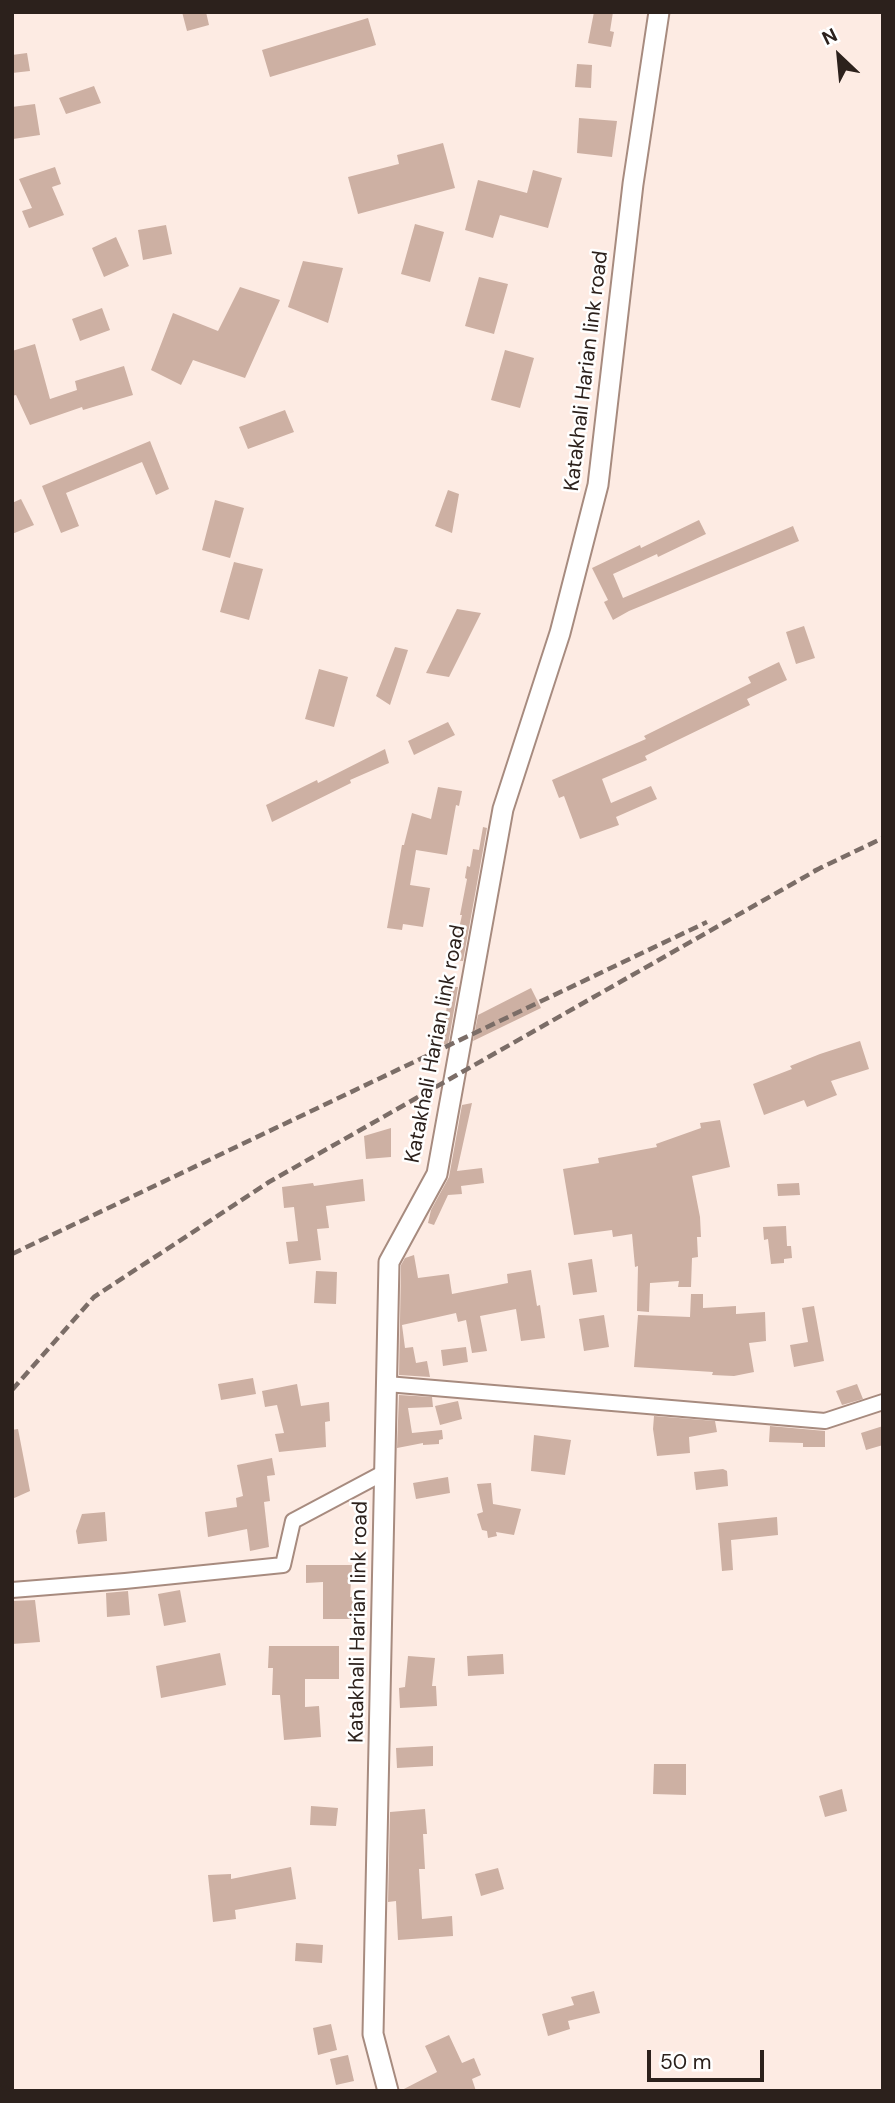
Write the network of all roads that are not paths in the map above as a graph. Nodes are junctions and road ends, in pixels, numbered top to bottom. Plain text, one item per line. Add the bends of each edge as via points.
1 (659, 12) edge
2 (387, 1384) junction
3 (883, 1402) edge
4 (385, 1472) junction
5 (12, 1590) edge
6 (388, 2091) edge

1 - 2 street, Katakhali Harian link road via 633,184 598,485 560,633 503,809 437,1174 389,1262
2 - 3 street via 825,1421
2 - 4 street, Katakhali Harian link road
4 - 5 street via 293,1521 283,1565
4 - 6 street, Katakhali Harian link road via 373,2034

